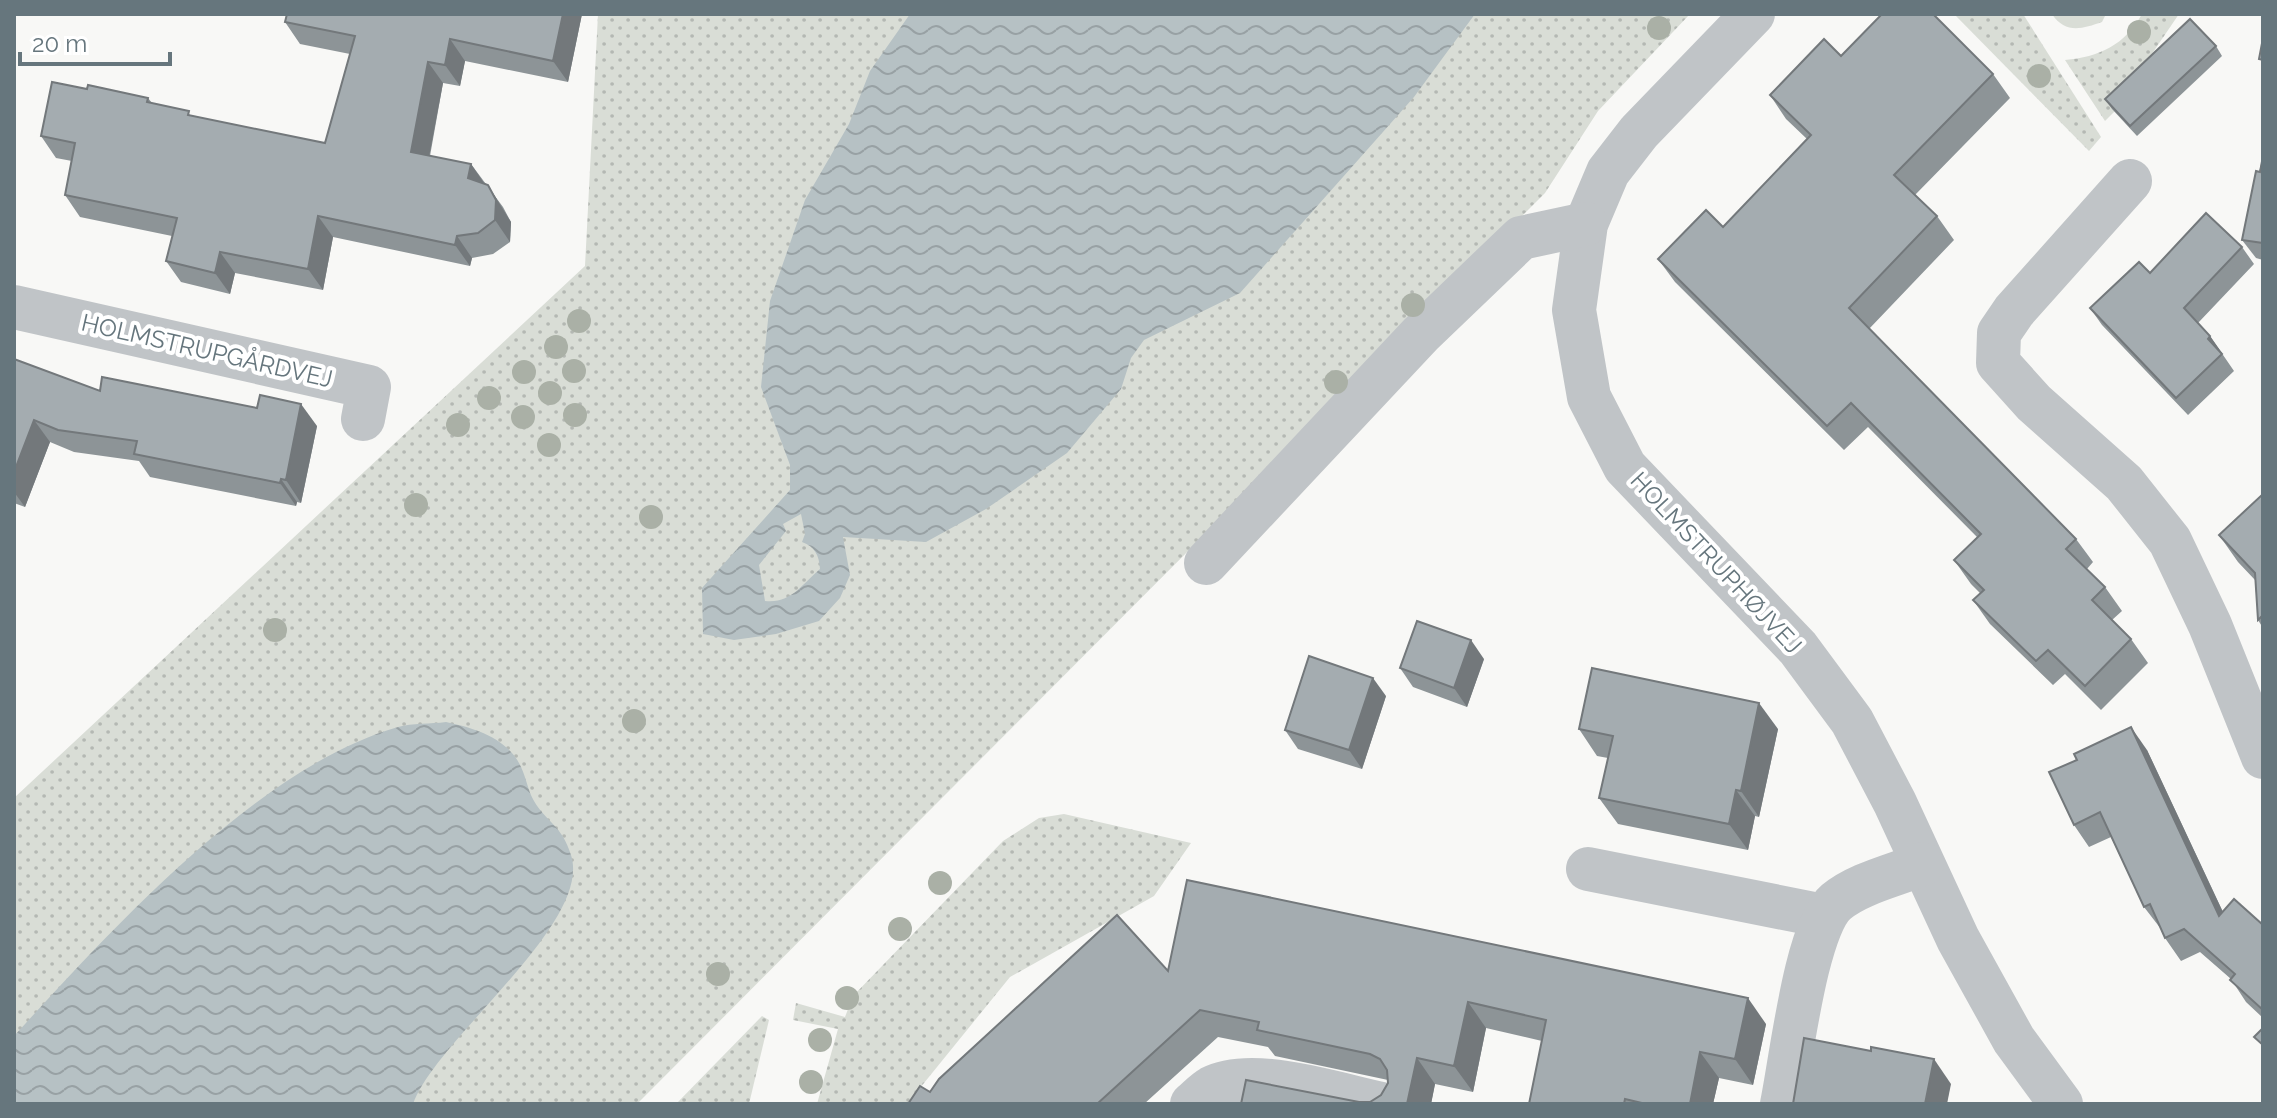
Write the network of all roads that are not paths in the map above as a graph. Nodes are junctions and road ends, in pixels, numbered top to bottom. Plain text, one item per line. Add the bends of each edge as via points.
1 (1753, 14) edge
2 (2130, 181) dead end
3 (1586, 224) junction
4 (14, 307) edge
5 (363, 419) dead end
6 (1206, 563) dead end
7 (2263, 757) edge
8 (1922, 864) junction
9 (1588, 869) dead end
10 (1824, 916) junction
11 (1192, 1104) edge
12 (1382, 1104) edge
13 (1782, 1104) edge
14 (2061, 1104) edge

1 - 3 street, HOLMSTRUPHØJVEJ via 1639,132 1608,172
2 - 7 street via 2006,322 1999,333 1998,363 2034,403 2124,483 2170,541
3 - 6 street via 1521,238 1421,334
3 - 8 street, HOLMSTRUPHØJVEJ via 1574,310 1589,397 1625,467 1798,648 1852,721
4 - 5 street, HOLMSTRUPGÅRDVEJ via 369,387
8 - 10 street via 1837,901
8 - 14 street, HOLMSTRUPHØJVEJ via 2014,1040
9 - 10 street
10 - 13 street
11 - 12 street via 1211,1088 1268,1082

